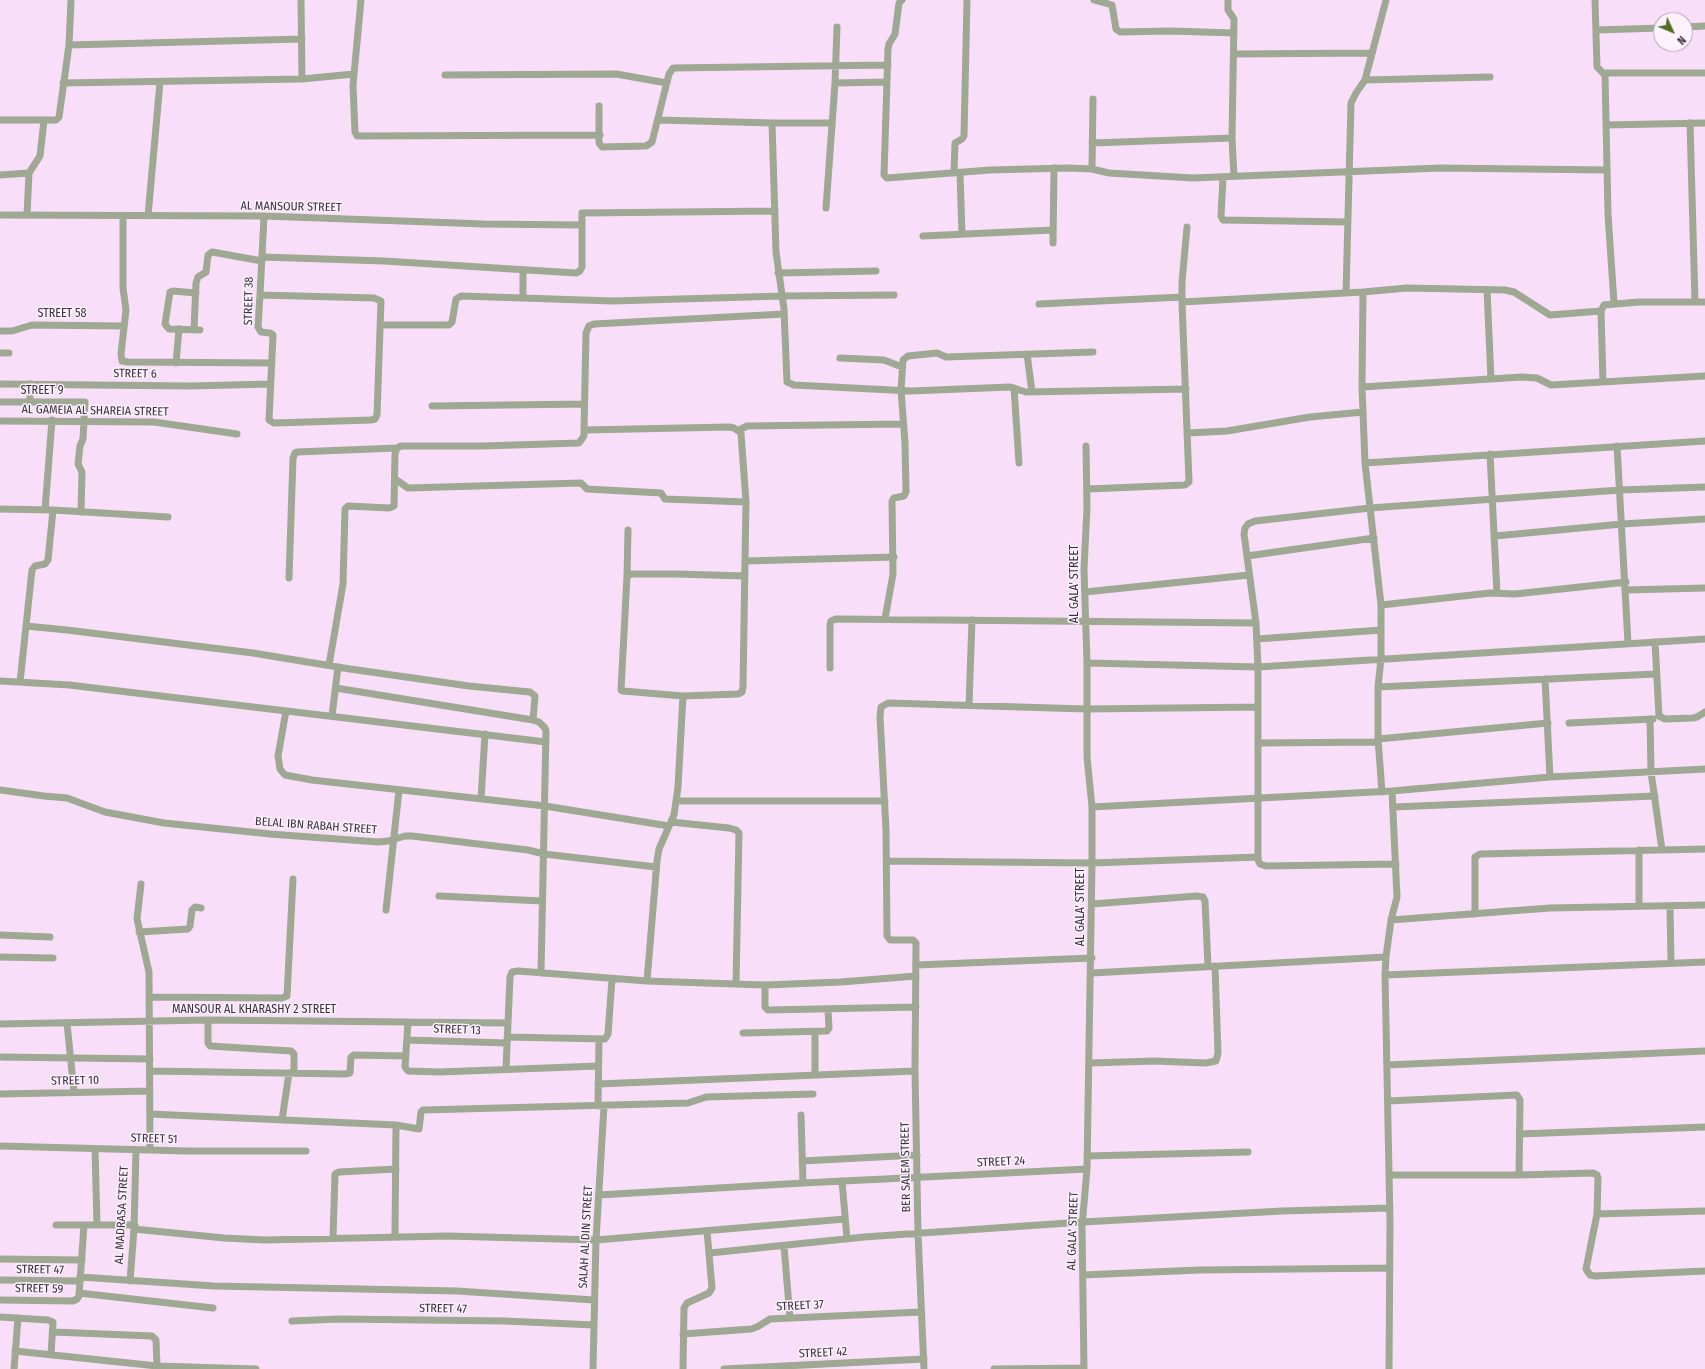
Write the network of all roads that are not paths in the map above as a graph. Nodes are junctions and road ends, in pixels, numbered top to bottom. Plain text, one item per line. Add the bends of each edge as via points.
1 (71, 0) edge
2 (301, 0) edge
3 (361, 0) edge
4 (902, 0) edge
5 (966, 0) edge
6 (1094, 0) edge
7 (1228, 0) edge
8 (1386, 0) edge
9 (1595, 0) edge
10 (1705, 26) edge
11 (1693, 27) edge
12 (837, 28) dead end
13 (1653, 28) edge
14 (1596, 30) junction
15 (1234, 34) junction
16 (302, 39) junction
17 (69, 45) junction
18 (1371, 53) junction
19 (1234, 54) junction
20 (888, 65) junction
21 (836, 66) junction
22 (1604, 73) junction
23 (1705, 73) edge
24 (354, 74) junction
25 (445, 75) dead end
26 (1490, 77) dead end
27 (302, 78) junction
28 (1364, 80) junction
29 (160, 82) junction
30 (887, 82) junction
31 (62, 83) junction
32 (667, 83) junction
33 (835, 83) junction
34 (1093, 99) dead end
35 (599, 106) dead end
36 (0, 120) edge
37 (44, 120) junction
38 (658, 120) junction
39 (832, 123) junction
40 (1690, 123) junction
41 (1705, 123) edge
42 (772, 124) junction
43 (1606, 125) junction
44 (600, 135) junction
45 (1232, 138) junction
46 (1092, 143) junction
47 (1054, 168) junction
48 (1092, 169) junction
49 (1607, 170) junction
50 (1349, 171) junction
51 (29, 173) junction
52 (957, 173) junction
53 (0, 175) edge
54 (1234, 176) junction
55 (1224, 177) junction
56 (826, 208) dead end
57 (775, 211) junction
58 (0, 215) edge
59 (27, 215) junction
60 (123, 216) junction
61 (148, 216) junction
62 (264, 216) junction
63 (1348, 222) junction
64 (582, 225) junction
65 (1187, 227) dead end
66 (1053, 230) junction
67 (962, 234) junction
68 (923, 236) dead end
69 (1053, 243) dead end
70 (262, 259) junction
71 (523, 270) junction
72 (876, 271) dead end
73 (778, 273) junction
74 (1487, 290) junction
75 (1346, 292) junction
76 (1363, 292) junction
77 (196, 293) junction
78 (894, 294) dead end
79 (260, 295) junction
80 (782, 296) junction
81 (523, 298) junction
82 (1182, 300) junction
83 (1694, 302) junction
84 (1705, 302) edge
85 (1614, 303) junction
86 (1039, 304) dead end
87 (1601, 311) junction
88 (784, 314) junction
89 (381, 325) junction
90 (124, 326) junction
91 (180, 330) junction
92 (0, 332) edge
93 (1093, 352) dead end
94 (0, 353) edge
95 (9, 353) dead end
96 (1027, 354) junction
97 (840, 358) dead end
98 (176, 363) junction
99 (272, 363) junction
100 (902, 367) junction
101 (1705, 376) edge
102 (1491, 379) junction
103 (1603, 381) junction
104 (0, 384) edge
105 (30, 384) junction
106 (270, 384) junction
107 (1362, 387) junction
108 (1014, 388) junction
109 (1186, 389) junction
110 (901, 390) junction
111 (1032, 392) junction
112 (0, 402) edge
113 (30, 402) junction
114 (584, 404) junction
115 (432, 406) dead end
116 (1363, 412) junction
117 (0, 420) edge
118 (52, 420) junction
119 (84, 420) junction
120 (903, 424) junction
121 (584, 430) junction
122 (738, 430) junction
123 (1188, 433) junction
124 (237, 434) dead end
125 (1705, 441) edge
126 (1086, 446) dead end
127 (1617, 446) junction
128 (397, 448) junction
129 (1490, 454) junction
130 (1019, 463) dead end
131 (1365, 463) junction
132 (396, 479) junction
133 (1705, 487) edge
134 (1087, 489) junction
135 (1620, 490) junction
136 (1493, 500) junction
137 (746, 502) junction
138 (1370, 508) junction
139 (0, 509) edge
140 (45, 510) junction
141 (52, 510) junction
142 (81, 512) junction
143 (168, 516) dead end
144 (1705, 519) edge
145 (1622, 524) junction
146 (628, 530) dead end
147 (1494, 536) junction
148 (1374, 538) junction
149 (1247, 556) junction
150 (894, 557) junction
151 (746, 561) junction
152 (1249, 575) junction
153 (627, 576) junction
154 (745, 576) junction
155 (289, 578) dead end
156 (1626, 586) junction
157 (1705, 588) edge
158 (1085, 592) junction
159 (1497, 593) junction
160 (1381, 605) junction
161 (885, 619) junction
162 (972, 620) junction
163 (1086, 622) junction
164 (1256, 624) junction
165 (26, 626) junction
166 (1381, 630) junction
167 (1257, 639) junction
168 (1705, 639) edge
169 (1655, 642) junction
170 (1628, 643) junction
171 (1381, 659) junction
172 (1087, 663) junction
173 (329, 665) junction
174 (338, 667) junction
175 (1258, 667) junction
176 (830, 668) dead end
177 (1656, 674) junction
178 (1544, 679) junction
179 (0, 681) edge
180 (20, 682) junction
181 (1378, 687) junction
182 (336, 688) junction
183 (683, 696) junction
184 (969, 705) junction
185 (1258, 707) junction
186 (1086, 709) junction
187 (286, 711) junction
188 (1705, 712) edge
189 (332, 716) junction
190 (1650, 719) junction
191 (1661, 719) junction
192 (533, 720) junction
193 (1548, 723) junction
194 (1569, 723) dead end
195 (485, 734) junction
196 (1378, 740) junction
197 (546, 742) junction
198 (1258, 743) junction
199 (1705, 769) edge
200 (1651, 772) junction
201 (1550, 777) junction
202 (0, 790) edge
203 (399, 790) junction
204 (1392, 791) junction
205 (1382, 792) junction
206 (1655, 796) junction
207 (481, 799) junction
208 (1258, 799) junction
209 (885, 800) junction
210 (676, 801) junction
211 (545, 806) junction
212 (1092, 807) junction
213 (1394, 807) junction
214 (670, 824) junction
215 (393, 839) junction
216 (1705, 849) edge
217 (1639, 850) junction
218 (1662, 850) junction
219 (544, 854) junction
220 (1258, 857) junction
221 (887, 861) junction
222 (1092, 863) junction
223 (1396, 864) junction
224 (656, 867) junction
225 (293, 879) dead end
226 (140, 884) dead end
227 (439, 896) dead end
228 (542, 901) junction
229 (1092, 904) junction
230 (1639, 906) junction
231 (1670, 906) junction
232 (1705, 906) edge
233 (201, 908) dead end
234 (386, 910) dead end
235 (1475, 914) junction
236 (1391, 920) junction
237 (139, 932) junction
238 (0, 935) edge
239 (50, 937) dead end
240 (1386, 957) junction
241 (0, 958) edge
242 (52, 958) dead end
243 (1092, 958) junction
244 (1705, 962) edge
245 (1671, 963) junction
246 (916, 965) junction
247 (1212, 966) junction
248 (1092, 972) junction
249 (541, 973) junction
250 (1385, 975) junction
251 (916, 976) junction
252 (612, 979) junction
253 (647, 981) junction
254 (736, 984) junction
255 (765, 985) junction
256 (149, 997) junction
257 (916, 1007) junction
258 (828, 1009) junction
259 (208, 1020) junction
260 (149, 1022) junction
261 (408, 1022) junction
262 (67, 1023) junction
263 (508, 1023) junction
264 (0, 1024) edge
265 (815, 1032) junction
266 (743, 1033) dead end
267 (599, 1039) junction
268 (407, 1040) junction
269 (507, 1040) junction
270 (1705, 1051) edge
271 (406, 1056) junction
272 (0, 1057) edge
273 (70, 1058) junction
274 (150, 1059) junction
275 (1090, 1063) junction
276 (1387, 1065) junction
277 (598, 1066) junction
278 (506, 1069) junction
279 (915, 1071) junction
280 (150, 1072) junction
281 (291, 1073) junction
282 (815, 1075) junction
283 (598, 1084) junction
284 (150, 1091) junction
285 (74, 1092) junction
286 (0, 1094) edge
287 (813, 1094) dead end
288 (1388, 1101) junction
289 (601, 1106) junction
290 (150, 1114) junction
291 (801, 1115) dead end
292 (282, 1120) junction
293 (396, 1125) junction
294 (1705, 1126) edge
295 (1520, 1134) junction
296 (0, 1146) edge
297 (96, 1149) junction
298 (136, 1150) junction
299 (150, 1150) junction
300 (306, 1151) dead end
301 (1248, 1152) dead end
302 (916, 1155) junction
303 (1087, 1156) junction
304 (802, 1161) junction
305 (396, 1169) junction
306 (1087, 1169) junction
307 (1389, 1175) junction
308 (1520, 1176) junction
309 (917, 1177) junction
310 (842, 1181) junction
311 (803, 1183) junction
312 (599, 1195) junction
313 (1390, 1208) junction
314 (1705, 1211) edge
315 (1597, 1214) junction
316 (845, 1219) junction
317 (1083, 1222) junction
318 (56, 1225) dead end
319 (84, 1225) junction
320 (97, 1225) junction
321 (135, 1227) junction
322 (708, 1232) junction
323 (918, 1233) junction
324 (395, 1236) junction
325 (333, 1238) junction
326 (847, 1239) junction
327 (596, 1240) junction
328 (784, 1246) junction
329 (710, 1253) junction
330 (0, 1259) edge
331 (82, 1260) junction
332 (1390, 1268) junction
333 (1705, 1271) edge
334 (1083, 1275) junction
335 (80, 1279) junction
336 (0, 1280) edge
337 (130, 1280) junction
338 (78, 1296) junction
339 (0, 1300) edge
340 (594, 1300) junction
341 (213, 1308) dead end
342 (921, 1312) junction
343 (0, 1317) edge
344 (18, 1318) junction
345 (790, 1318) junction
346 (292, 1321) dead end
347 (594, 1325) junction
348 (53, 1332) junction
349 (683, 1334) junction
350 (15, 1352) junction
351 (52, 1355) junction
352 (924, 1359) junction
353 (157, 1366) junction
354 (148, 1367) edge
355 (1084, 1368) edge
356 (14, 1369) edge
357 (256, 1369) edge
358 (593, 1369) edge
359 (683, 1369) edge
360 (724, 1369) edge
361 (924, 1369) edge
362 (994, 1369) edge
363 (1389, 1369) edge

1 - 17 street
2 - 16 street
3 - 24 street
4 - 20 street via 895,34 889,44
5 - 52 street via 964,136 955,143
6 - 15 street via 1112,5 1116,29 1120,32
7 - 15 street via 1228,10 1234,19
8 - 18 street
9 - 14 street
10 - 11 street
12 - 21 street
13 - 14 street
14 - 22 street via 1597,67
15 - 19 street
16 - 17 street
16 - 27 street
17 - 31 street
18 - 19 street
18 - 28 street
19 - 45 street
20 - 21 street
20 - 30 street
21 - 32 street via 673,68
21 - 33 street
22 - 23 street
22 - 43 street
24 - 27 street
24 - 44 street via 355,132 358,136
25 - 32 street via 616,74
26 - 28 street
27 - 29 street
28 - 50 street via 1351,103
29 - 31 street
29 - 61 street
30 - 33 street
30 - 52 street via 885,177
31 - 37 street via 58,119
32 - 38 street
33 - 39 street
34 - 46 street
35 - 44 street
36 - 37 street
37 - 51 street via 40,156
38 - 42 street
38 - 44 street via 652,142 648,145 603,148 599,143
39 - 42 street
39 - 56 street
40 - 41 street
40 - 43 street
40 - 83 street
42 - 57 street
43 - 49 street
45 - 46 street
45 - 54 street
46 - 48 street
47 - 48 street
47 - 52 street
47 - 66 street
48 - 55 street via 1109,173 1187,178
49 - 50 street via 1440,168
49 - 85 street
50 - 54 street
50 - 63 street
51 - 53 street
51 - 59 street
52 - 67 street
54 - 55 street
55 - 63 street via 1223,220
57 - 64 street via 582,213
57 - 73 street
58 - 59 street, AL MANSOUR STREET
59 - 60 street, AL MANSOUR STREET
60 - 61 street, AL MANSOUR STREET
60 - 90 street via 123,288 126,310
61 - 62 street, AL MANSOUR STREET
62 - 64 street, AL MANSOUR STREET
62 - 70 street, STREET 38
63 - 75 street
64 - 71 street via 580,271 576,273
65 - 82 street
66 - 67 street
66 - 69 street
67 - 68 street
70 - 71 street via 384,261
70 - 77 street via 210,253 206,272 197,280
70 - 79 street, STREET 38
71 - 81 street
72 - 73 street
73 - 80 street
74 - 76 street via 1407,288
74 - 87 street via 1514,292 1550,315
74 - 102 street
75 - 76 street
75 - 82 street
76 - 107 street
77 - 91 street via 197,330
77 - 91 street via 173,291 169,294 165,324 169,329
78 - 80 street
79 - 89 street via 377,298 382,303
79 - 99 street, STREET 38 via 258,329 273,335
80 - 81 street via 613,301
80 - 88 street
81 - 89 street via 461,296 456,300 451,324
82 - 86 street
82 - 109 street
83 - 84 street
83 - 85 street
85 - 87 street via 1604,305
87 - 103 street
88 - 110 street via 787,382 794,385
88 - 114 street via 591,325 586,333
89 - 106 street, STREET 38 via 375,419 270,422
90 - 92 street, STREET 58 via 36,325
90 - 98 street via 122,361
91 - 98 street
93 - 96 street
94 - 95 street
96 - 100 street via 946,357 937,353 908,356 903,360
96 - 111 street
97 - 100 street via 884,360
98 - 99 street
99 - 106 street, STREET 38
100 - 110 street
101 - 103 street
102 - 103 street via 1529,376 1551,385
102 - 107 street
104 - 105 street, STREET 6
105 - 106 street, STREET 6
105 - 113 street
107 - 116 street
108 - 110 street
108 - 111 street
108 - 130 street
109 - 111 street
109 - 123 street
110 - 120 street
112 - 113 street, STREET 9
113 - 119 street, STREET 9 via 85,402
114 - 115 street
114 - 121 street
116 - 123 street
116 - 131 street
117 - 118 street, AL GAMEIA AL SHAREIA STREET
118 - 119 street, AL GAMEIA AL SHAREIA STREET
118 - 140 street
119 - 124 street, AL GAMEIA AL SHAREIA STREET via 154,422
119 - 142 street via 78,464 82,472
120 - 122 street via 747,426
120 - 150 street via 906,492 904,496 892,501
121 - 122 street
121 - 128 street via 584,436 579,443
122 - 137 street via 741,433
123 - 134 street via 1188,484
125 - 127 street
126 - 134 street, AL GALA' STREET
127 - 129 street
127 - 135 street
128 - 132 street
128 - 155 street via 295,453
129 - 131 street
129 - 136 street
131 - 138 street
132 - 137 street via 408,488 580,483 587,489 661,493 665,499
132 - 173 street via 395,503 392,507 348,506 344,509 343,584
133 - 135 street
134 - 158 street, AL GALA' STREET
135 - 136 street
135 - 145 street
136 - 138 street
136 - 147 street
137 - 151 street
138 - 148 street
138 - 149 street via 1251,522 1245,528
139 - 140 street
140 - 141 street
141 - 142 street
141 - 165 street via 48,560 32,570
142 - 143 street
144 - 145 street
145 - 147 street
145 - 156 street
146 - 153 street
147 - 159 street
148 - 149 street
148 - 160 street
149 - 152 street
150 - 151 street
150 - 161 street
151 - 154 street
152 - 158 street
152 - 164 street
153 - 154 street
153 - 183 street via 620,690
154 - 183 street via 742,692 734,695
156 - 157 street
156 - 159 street
156 - 170 street
158 - 163 street, AL GALA' STREET
159 - 160 street
160 - 166 street
161 - 162 street
161 - 176 street via 836,619 831,622
162 - 163 street
162 - 184 street
163 - 164 street
163 - 172 street, AL GALA' STREET
164 - 167 street
165 - 173 street via 246,652
165 - 180 street
166 - 167 street
166 - 171 street
167 - 175 street
168 - 169 street
169 - 170 street
169 - 177 street
170 - 171 street
171 - 175 street
171 - 181 street
172 - 175 street
172 - 186 street, AL GALA' STREET
173 - 174 street
174 - 182 street
174 - 192 street via 530,692 535,696
175 - 185 street
177 - 178 street
177 - 191 street via 1657,712
178 - 181 street
178 - 193 street
179 - 180 street
180 - 187 street via 69,685
181 - 196 street
182 - 189 street
182 - 192 street
183 - 210 street via 681,758
184 - 186 street
184 - 209 street via 884,704 880,717
185 - 186 street
185 - 198 street
186 - 212 street, AL GALA' STREET
187 - 189 street
187 - 203 street via 278,756 280,769 285,775
188 - 191 street via 1692,718
189 - 195 street
190 - 191 street
190 - 194 street
190 - 200 street
192 - 197 street via 545,728
193 - 196 street
193 - 201 street
195 - 197 street
195 - 207 street
196 - 198 street
196 - 205 street
197 - 211 street
198 - 208 street
199 - 200 street
200 - 201 street
200 - 206 street
201 - 204 street
202 - 215 street, BELAL IBN RABAH STREET via 67,798 105,812 164,822 278,835 378,842
203 - 207 street
203 - 215 street
204 - 205 street
204 - 213 street
205 - 208 street
206 - 213 street
206 - 218 street
207 - 211 street
208 - 212 street
208 - 220 street
209 - 210 street
209 - 221 street
210 - 214 street
211 - 214 street
211 - 219 street
212 - 222 street, AL GALA' STREET
213 - 223 street
214 - 224 street via 659,849
214 - 254 street via 729,828 739,833
215 - 219 street, BELAL IBN RABAH STREET via 412,836
215 - 234 street
216 - 218 street
217 - 218 street
217 - 230 street
217 - 235 street via 1480,854 1475,861
219 - 224 street, BELAL IBN RABAH STREET
219 - 228 street
220 - 222 street
220 - 223 street via 1260,864 1266,866
221 - 222 street
221 - 246 street, BER SALEM STREET via 887,936 890,940 914,940
222 - 229 street, AL GALA' STREET
223 - 236 street via 1397,897
224 - 253 street
225 - 256 street via 287,996
226 - 237 street via 137,911
227 - 228 street
228 - 249 street
229 - 243 street, AL GALA' STREET
229 - 247 street via 1203,897
230 - 231 street
230 - 235 street via 1550,908
231 - 232 street
231 - 245 street
233 - 237 street via 195,907 192,910 188,928
235 - 236 street
236 - 240 street
237 - 256 street via 148,972
238 - 239 street
240 - 247 street
240 - 250 street
241 - 242 street
243 - 246 street
243 - 248 street, AL GALA' STREET
244 - 245 street
245 - 250 street
246 - 251 street, BER SALEM STREET
247 - 248 street
247 - 275 street via 1218,1053 1216,1061
248 - 275 street, AL GALA' STREET
249 - 252 street
249 - 263 street via 518,971 511,974
250 - 276 street
251 - 255 street
251 - 257 street, BER SALEM STREET
252 - 253 street
252 - 267 street via 608,1034 605,1039
253 - 254 street
254 - 255 street
255 - 258 street via 765,1007 768,1010
256 - 260 street
257 - 258 street
257 - 279 street, BER SALEM STREET
258 - 265 street via 828,1030
259 - 260 street, MANSOUR AL KHARASHY 2 STREET
259 - 261 street, MANSOUR AL KHARASHY 2 STREET
259 - 281 street via 210,1046 291,1051 295,1058
260 - 262 street, MANSOUR AL KHARASHY 2 STREET
260 - 274 street
261 - 263 street, MANSOUR AL KHARASHY 2 STREET
261 - 268 street
262 - 264 street, MANSOUR AL KHARASHY 2 STREET
262 - 273 street
263 - 269 street
265 - 266 street
265 - 282 street
267 - 269 street, STREET 13
267 - 277 street, SALAH AL DIN STREET
268 - 269 street, STREET 13
268 - 271 street
269 - 278 street
270 - 276 street
271 - 278 street via 405,1068 409,1071
271 - 281 street via 354,1055 351,1057 348,1074
272 - 273 street
273 - 274 street
273 - 285 street
274 - 280 street
275 - 303 street, AL GALA' STREET
276 - 288 street
277 - 278 street
277 - 283 street, SALAH AL DIN STREET
279 - 282 street
279 - 302 street, BER SALEM STREET
280 - 281 street
280 - 284 street
281 - 292 street
282 - 283 street
283 - 289 street, SALAH AL DIN STREET
284 - 285 street, STREET 10
284 - 290 street
285 - 286 street, STREET 10
287 - 289 street via 706,1097 691,1103
288 - 295 street via 1515,1094 1520,1100
288 - 307 street
289 - 293 street via 423,1110 420,1129
289 - 312 street, SALAH AL DIN STREET
290 - 292 street
290 - 299 street
291 - 304 street
292 - 293 street
293 - 305 street
294 - 295 street
295 - 308 street
296 - 297 street, STREET 51
297 - 298 street, STREET 51
297 - 320 street
298 - 299 street, STREET 51
298 - 321 street, AL MADRASA STREET
299 - 300 street, STREET 51
301 - 303 street
302 - 304 street
302 - 309 street, BER SALEM STREET
303 - 306 street, AL GALA' STREET
304 - 311 street
305 - 324 street
305 - 325 street via 335,1174
306 - 309 street, STREET 24
306 - 317 street, AL GALA' STREET
307 - 308 street
307 - 313 street
308 - 315 street via 1596,1174
309 - 310 street, STREET 24
309 - 323 street, BER SALEM STREET
310 - 311 street, STREET 24
310 - 316 street
311 - 312 street, STREET 24
312 - 327 street, SALAH AL DIN STREET
313 - 317 street via 1274,1211
313 - 332 street
314 - 315 street
315 - 333 street via 1586,1269 1590,1275
316 - 322 street
316 - 326 street
317 - 323 street
317 - 334 street, AL GALA' STREET
318 - 319 street
319 - 320 street
319 - 331 street
320 - 321 street
321 - 325 street via 224,1238
321 - 337 street, AL MADRASA STREET
322 - 327 street
322 - 329 street
323 - 326 street
323 - 342 street, BER SALEM STREET
324 - 325 street
324 - 327 street
326 - 328 street
327 - 340 street, SALAH AL DIN STREET
328 - 329 street
328 - 345 street
329 - 349 street via 712,1288 709,1293 685,1305
330 - 331 street
331 - 335 street
332 - 334 street via 1199,1270
332 - 363 street
334 - 355 street, AL GALA' STREET
335 - 336 street, STREET 47
335 - 337 street, STREET 47
335 - 338 street
337 - 340 street, STREET 47 via 214,1286 457,1291
338 - 339 street, STREET 59 via 73,1301
338 - 341 street, STREET 59
340 - 347 street, SALAH AL DIN STREET
342 - 345 street, STREET 37
342 - 352 street, BER SALEM STREET
343 - 344 street
344 - 348 street via 51,1320 54,1324
344 - 350 street
345 - 349 street, STREET 37 via 767,1320 751,1329
346 - 347 street, STREET 47 via 505,1321
347 - 358 street, SALAH AL DIN STREET
348 - 351 street
348 - 353 street via 152,1336 156,1340
349 - 359 street
350 - 351 street
350 - 356 street
351 - 354 street
352 - 360 street, STREET 42
352 - 361 street, BER SALEM STREET
353 - 354 street
353 - 357 street
355 - 362 street

